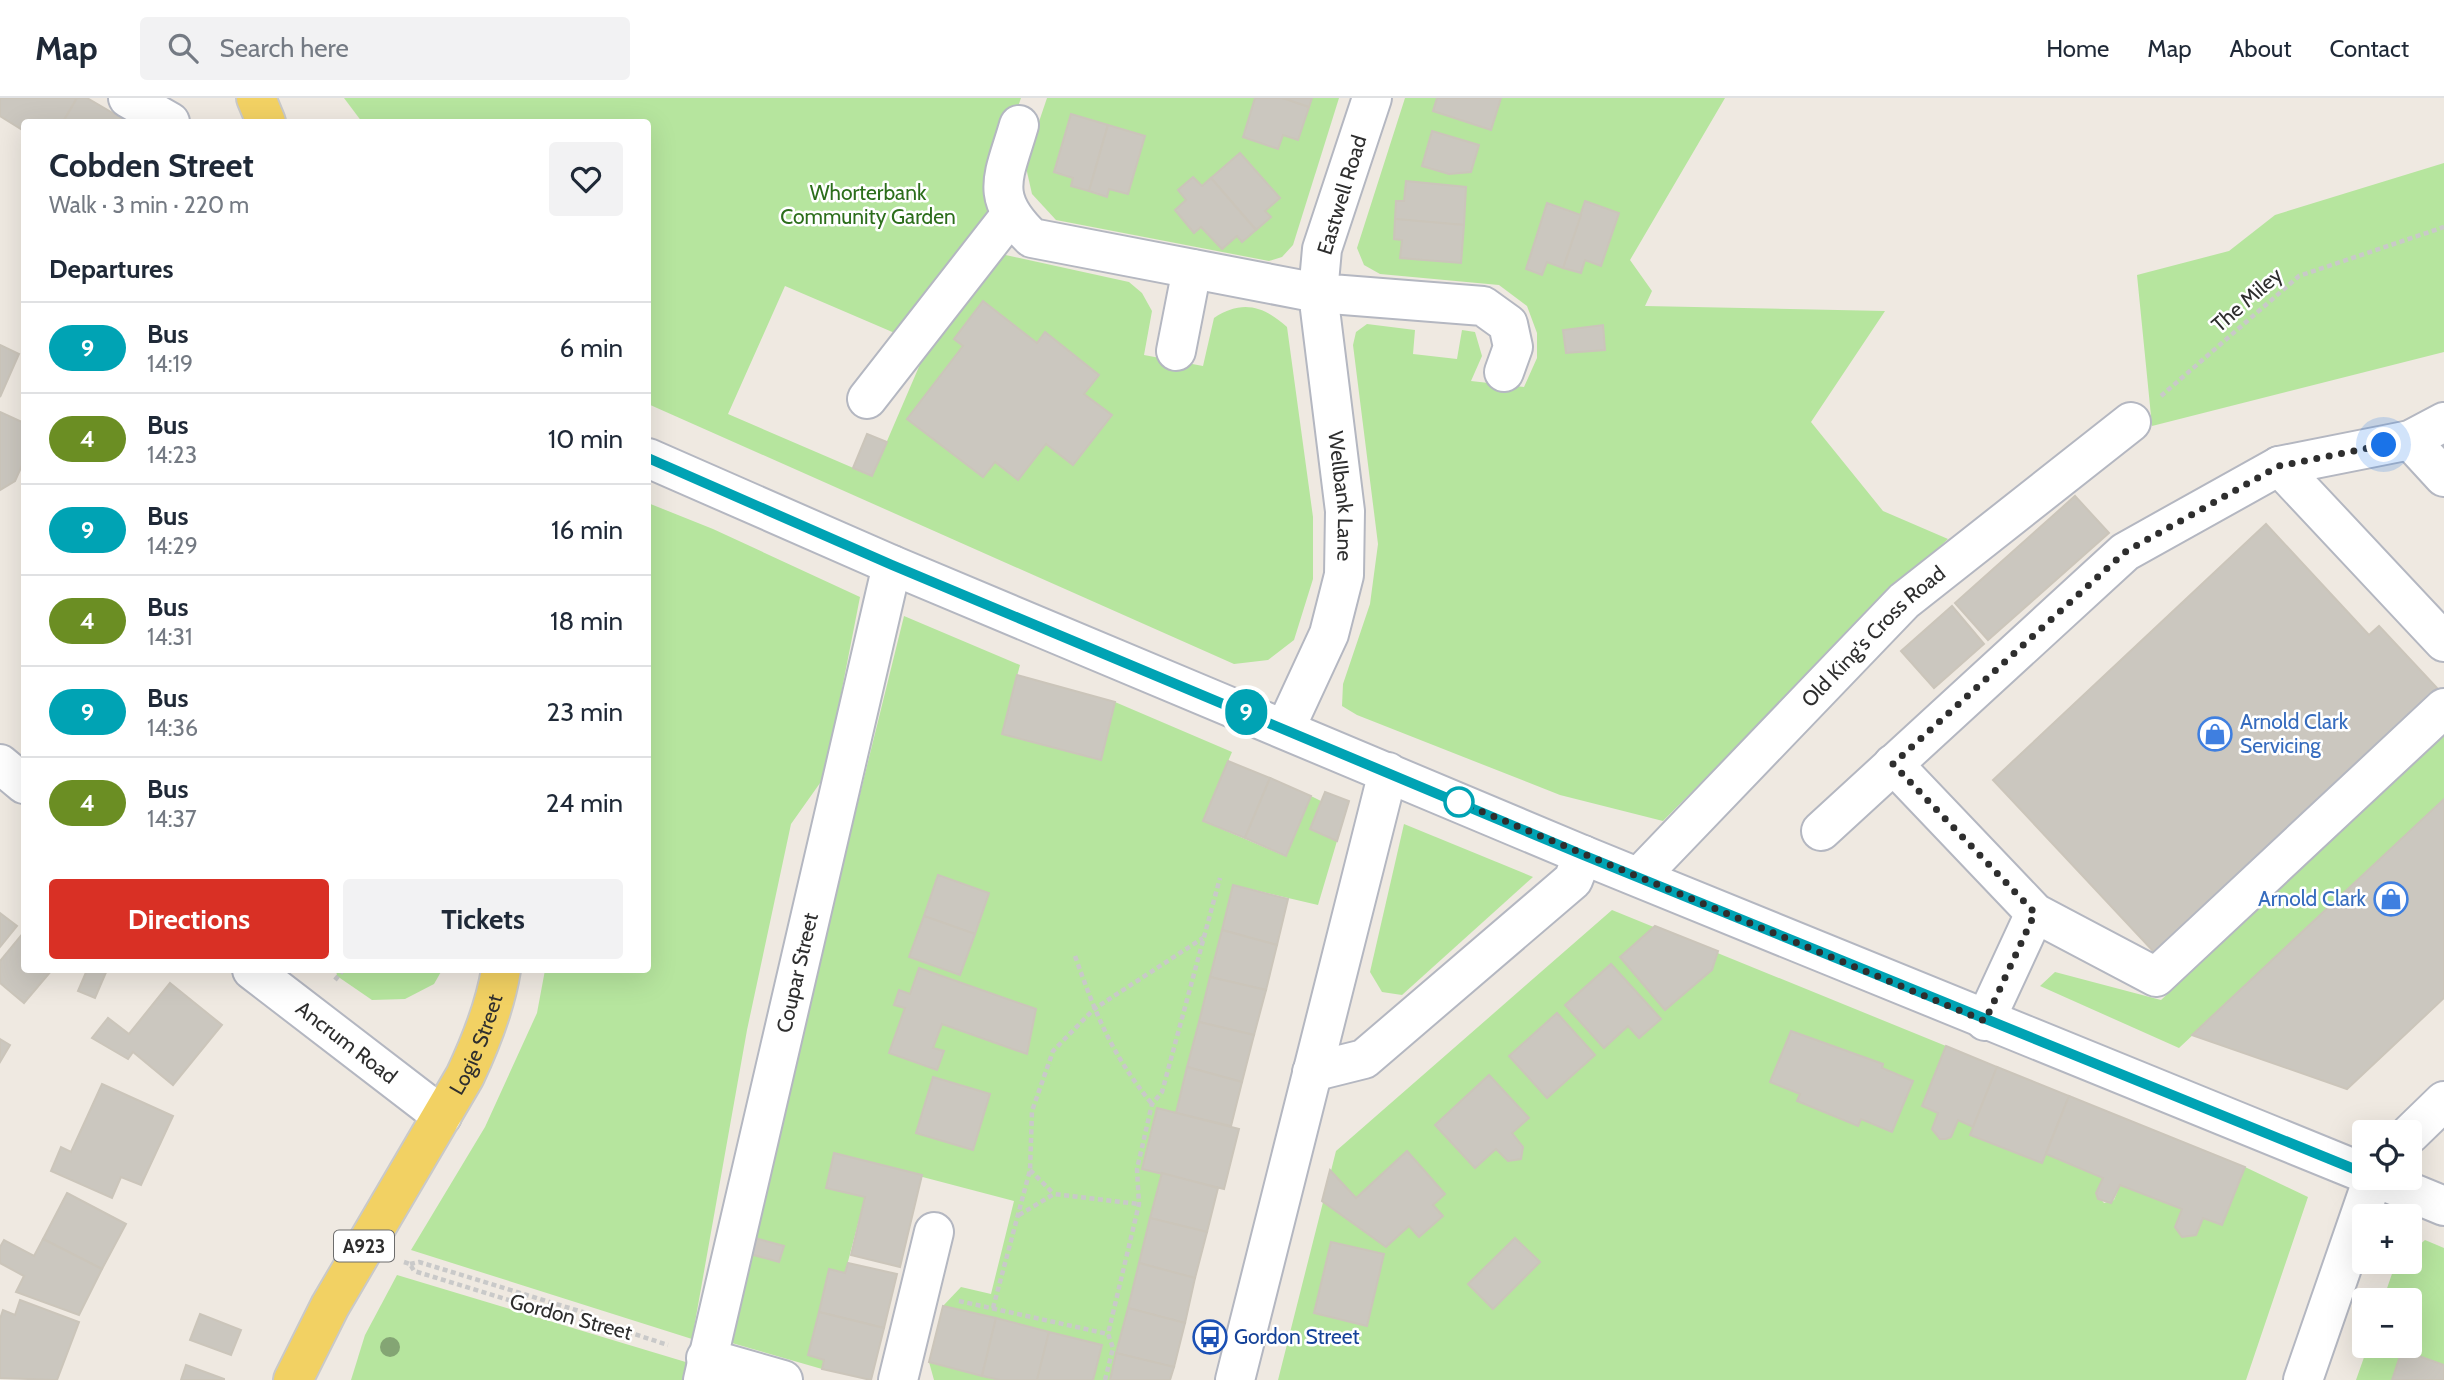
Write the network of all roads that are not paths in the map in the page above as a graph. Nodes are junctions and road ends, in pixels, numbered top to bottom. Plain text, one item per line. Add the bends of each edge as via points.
1 (128, 98) edge
2 (256, 98) edge
3 (1372, 98) edge
4 (165, 119) edge
5 (265, 119) edge
6 (1019, 125) dead end
7 (1009, 217) junction
8 (1192, 269) junction
9 (1318, 293) junction
10 (1176, 351) dead end
11 (1504, 372) dead end
12 (867, 399) dead end
13 (2131, 422) road end
14 (2444, 422) edge
15 (2410, 440) junction
16 (651, 459) edge
17 (2279, 466) junction
18 (2444, 477) edge
19 (892, 565) junction
20 (2444, 642) edge
21 (2444, 708) edge
22 (1285, 729) junction
23 (0, 764) edge
24 (1893, 764) junction
25 (1388, 772) junction
26 (21, 782) edge
27 (1821, 831) dead end
28 (1583, 855) junction
29 (1639, 877) junction
30 (2035, 913) junction
31 (256, 973) edge
32 (501, 973) edge
33 (1985, 1021) junction
34 (1312, 1072) junction
35 (2444, 1101) edge
36 (442, 1116) junction
37 (2422, 1122) edge
38 (2352, 1168) edge
39 (2370, 1190) edge
40 (2404, 1190) edge
41 (2444, 1206) edge
42 (934, 1232) dead end
43 (704, 1369) edge
44 (293, 1380) edge
45 (783, 1380) edge
46 (898, 1380) edge
47 (1235, 1380) edge
48 (2302, 1380) edge

1 - 4 street
2 - 5 main road
3 - 9 street, Eastwell Road via 1322,249
6 - 7 street via 1002,184
7 - 8 street via 1032,238
7 - 12 street
8 - 9 street
8 - 10 street
9 - 11 street via 1483,306 1508,324 1513,347
9 - 22 street, Wellbank Lane via 1345,511 1344,575 1329,634
13 - 29 street, Old King's Cross Road via 1903,601
14 - 15 street
15 - 17 street
15 - 18 street
16 - 19 street
17 - 20 street
17 - 24 street via 2125,552
19 - 22 street
19 - 43 street, Coupar Street
21 - 30 street via 2156,977
22 - 25 street
23 - 26 street
24 - 27 street
24 - 30 street
25 - 28 street
25 - 34 street
28 - 29 street
28 - 34 street via 1573,880 1364,1059
29 - 33 street
30 - 33 street
31 - 36 street, Ancrum Road
32 - 36 main road, Logie Street / A923 via 480,1044
33 - 38 street
34 - 47 street
35 - 37 street
36 - 44 main road, A923 via 363,1248
39 - 48 street
40 - 41 street
42 - 46 street
43 - 45 street

